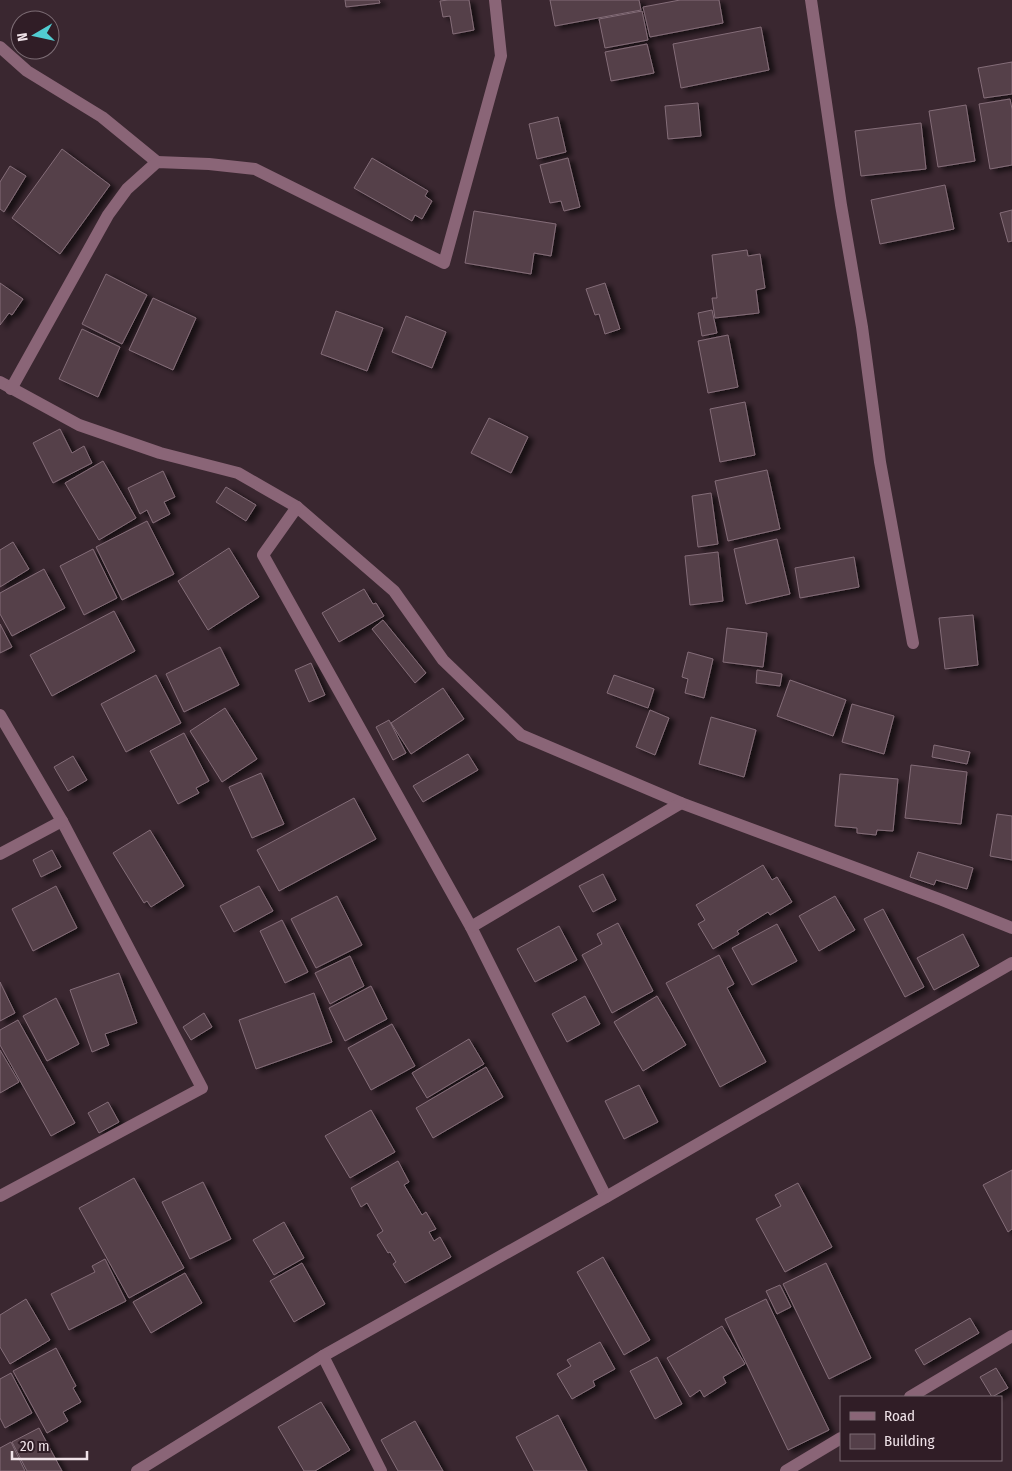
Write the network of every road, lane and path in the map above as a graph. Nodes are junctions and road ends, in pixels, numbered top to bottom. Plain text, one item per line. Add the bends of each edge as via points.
1 (495, 0) edge
2 (811, 0) edge
3 (0, 47) edge
4 (157, 162) junction
5 (0, 382) edge
6 (12, 390) junction
7 (297, 507) junction
8 (913, 642) dead end
9 (0, 716) edge
10 (681, 803) junction
11 (62, 821) junction
12 (0, 854) edge
13 (472, 927) junction
14 (1012, 928) edge
15 (1012, 963) edge
16 (0, 1196) edge
17 (606, 1197) junction
18 (1012, 1336) edge
19 (323, 1356) junction
20 (912, 1396) edge
21 (840, 1439) edge
22 (793, 1469) edge
23 (137, 1471) edge
24 (381, 1471) edge

1 - 4 street via 501,56 444,263 255,169
2 - 8 street via 880,462
3 - 4 street via 27,71 102,118
4 - 6 street via 127,189 108,214
5 - 6 street
6 - 7 street via 79,425 160,453 238,473
7 - 10 street via 394,591 444,660 521,735
7 - 13 street via 263,555
9 - 11 street
10 - 13 street
10 - 14 street
11 - 12 street
11 - 16 street via 202,1088
13 - 17 street
15 - 17 street
17 - 19 street
18 - 20 street
19 - 23 street
19 - 24 street
21 - 22 street

